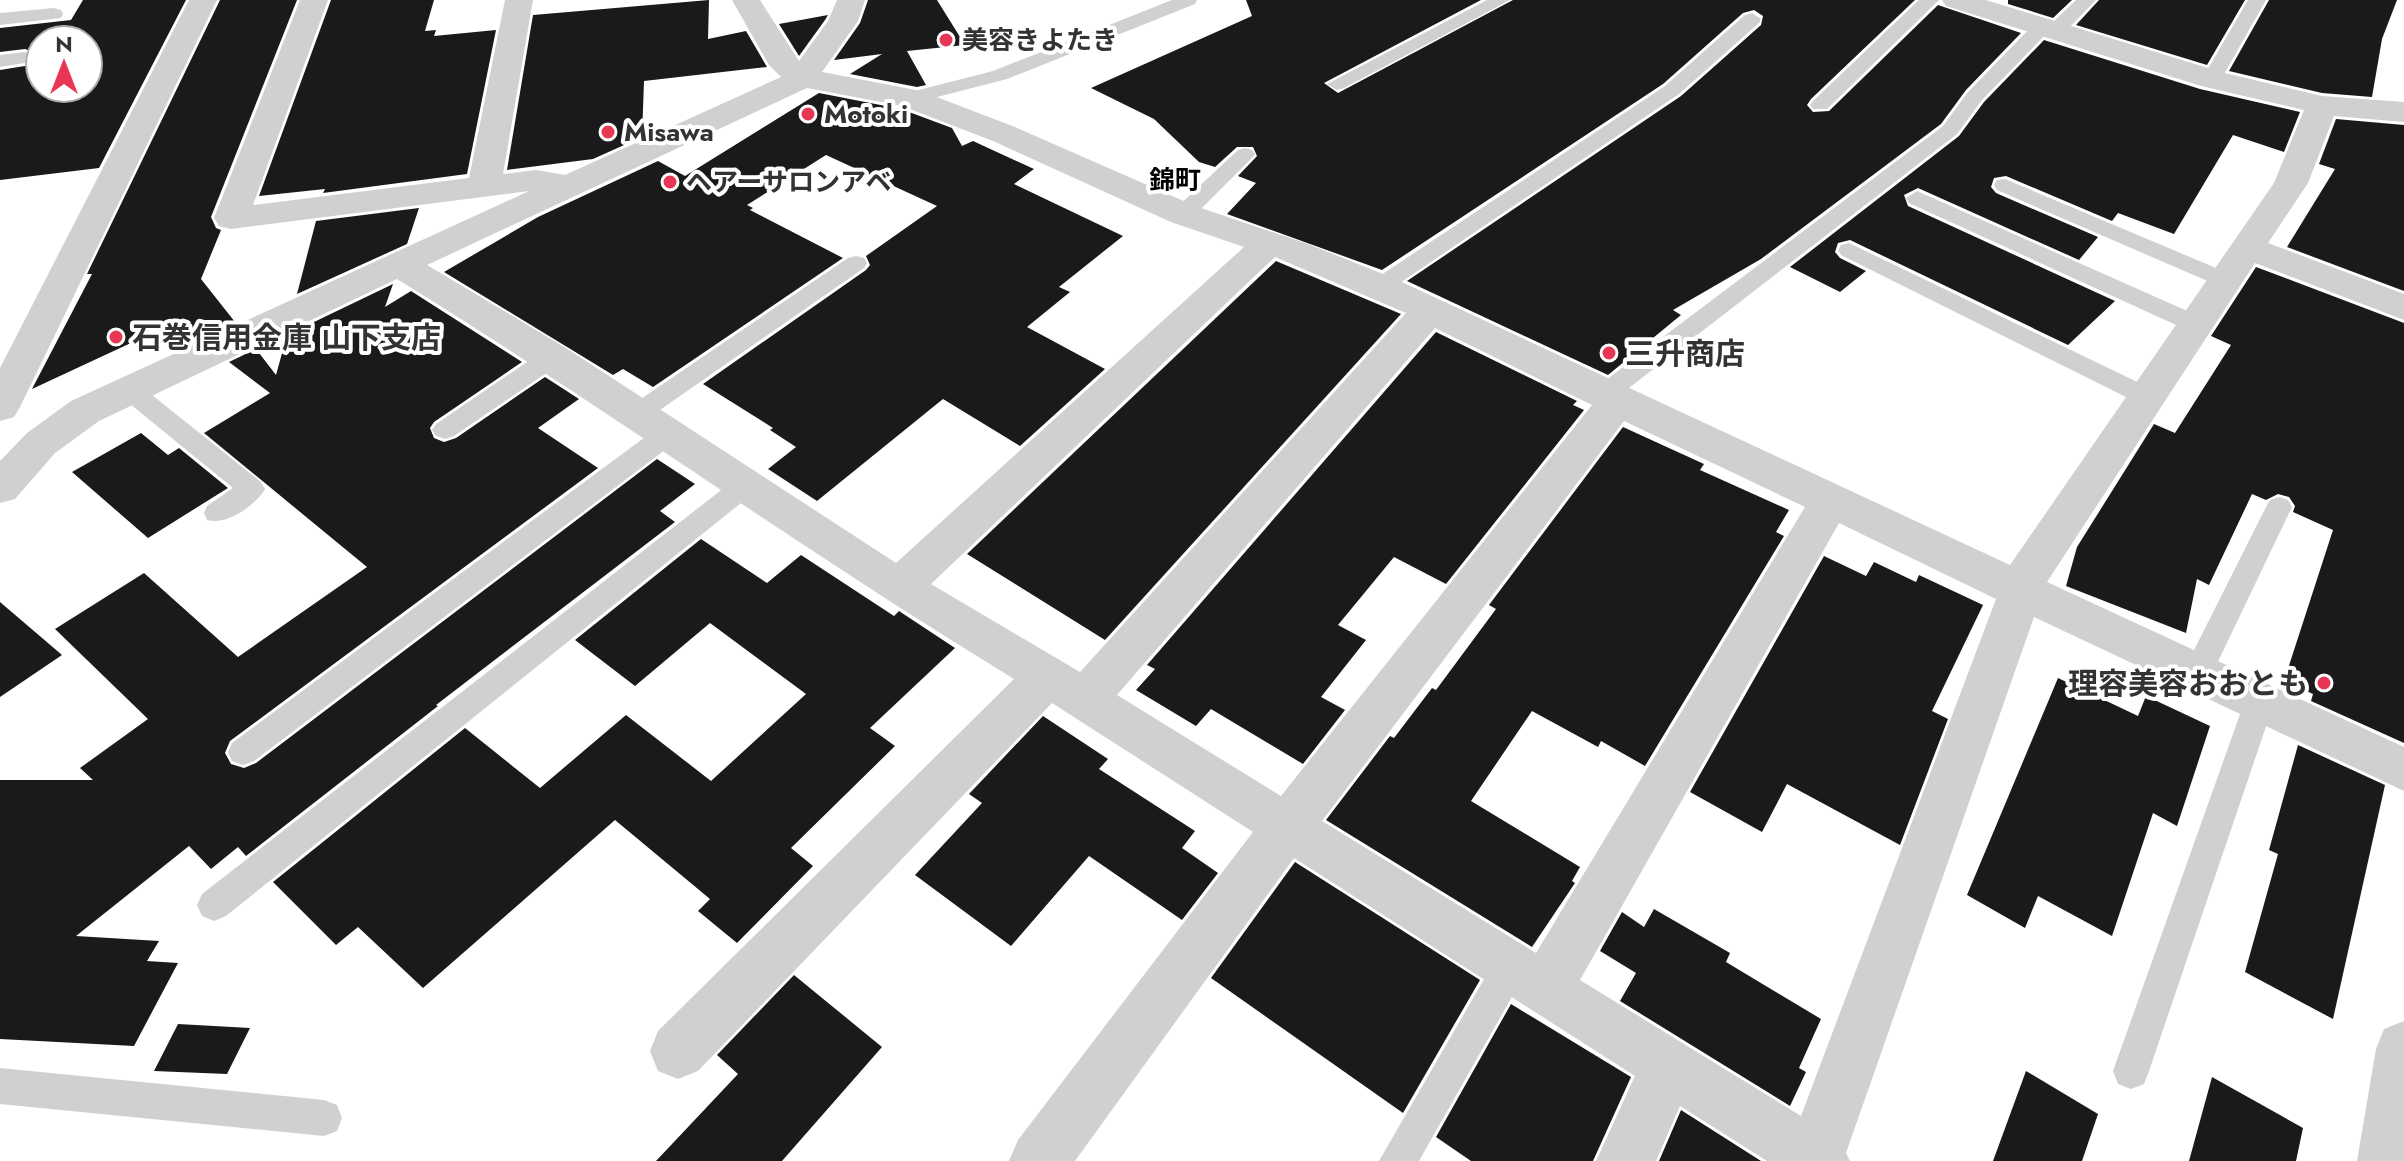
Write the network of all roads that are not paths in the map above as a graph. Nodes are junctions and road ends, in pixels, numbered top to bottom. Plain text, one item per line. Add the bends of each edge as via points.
1 (203, 0) edge
2 (314, 0) edge
3 (519, 0) edge
4 (746, 0) edge
5 (851, 0) edge
6 (1188, 0) edge
7 (1501, 0) edge
8 (1930, 0) edge
9 (1956, 0) edge
10 (2087, 0) edge
11 (2257, 0) edge
12 (54, 14) dead end
13 (0, 19) edge
14 (1752, 19) dead end
15 (2048, 29) junction
16 (24, 58) dead end
17 (0, 61) edge
18 (803, 78) junction
19 (2212, 79) junction
20 (1337, 84) dead end
21 (910, 98) junction
22 (1820, 105) dead end
23 (2322, 105) junction
24 (2404, 112) edge
25 (1245, 154) dead end
26 (571, 184) junction
27 (2005, 185) dead end
28 (484, 187) junction
29 (1917, 198) dead end
30 (1183, 214) junction
31 (1269, 243) junction
32 (1849, 250) dead end
33 (397, 263) junction
34 (856, 263) dead end
35 (2238, 264) junction
36 (1380, 286) junction
37 (2404, 308) edge
38 (1430, 310) junction
39 (2195, 324) junction
40 (552, 357) junction
41 (128, 389) junction
42 (2147, 397) junction
43 (1610, 398) junction
44 (0, 407) edge
45 (654, 423) junction
46 (445, 430) dead end
47 (747, 484) junction
48 (0, 488) edge
49 (1830, 501) junction
50 (2279, 507) dead end
51 (217, 513) dead end
52 (899, 587) junction
53 (2021, 592) junction
54 (2197, 674) junction
55 (1066, 687) junction
56 (2259, 703) junction
57 (243, 752) dead end
58 (2404, 770) edge
59 (1288, 826) junction
60 (214, 905) dead end
61 (1528, 978) junction
62 (2404, 1049) edge
63 (678, 1051) dead end
64 (1669, 1066) junction
65 (2131, 1071) dead end
66 (0, 1086) edge
67 (324, 1118) dead end
68 (1818, 1160) edge
69 (1039, 1161) edge
70 (1398, 1161) edge
71 (1626, 1161) edge
72 (2387, 1161) edge

1 - 44 street
2 - 28 street via 231,218
3 - 28 street
4 - 18 street via 784,65
5 - 18 street via 843,21
6 - 21 lane via 1000,75
7 - 20 lane
8 - 22 lane
9 - 15 street
10 - 15 lane
11 - 19 lane
12 - 13 lane
14 - 36 lane via 1672,90
15 - 19 street
15 - 43 lane via 1975,96 1950,130
16 - 17 lane
18 - 21 street
18 - 26 street
19 - 23 street
21 - 30 street
23 - 24 street
23 - 35 street via 2291,183
25 - 30 lane
26 - 28 street via 536,180
26 - 33 street
27 - 35 lane
29 - 39 lane
30 - 31 street
31 - 36 street
31 - 52 street
32 - 42 lane
33 - 40 street
33 - 41 street
34 - 45 lane
35 - 37 street
35 - 39 street
36 - 38 street
38 - 43 street
38 - 55 street
39 - 42 street
40 - 45 street
40 - 46 lane
41 - 48 street via 41,443
41 - 51 lane via 252,489
42 - 53 street via 2029,570
43 - 49 street
43 - 59 street
45 - 47 street
45 - 57 lane
47 - 52 street
47 - 60 lane
49 - 53 street
49 - 61 street
50 - 54 lane
52 - 55 street
53 - 54 street
53 - 68 street
54 - 56 street
55 - 59 street
55 - 63 street
56 - 58 street
56 - 65 lane
59 - 61 street
59 - 69 street
61 - 64 street
61 - 70 lane
62 - 72 street
64 - 68 street
64 - 71 street
66 - 67 lane

